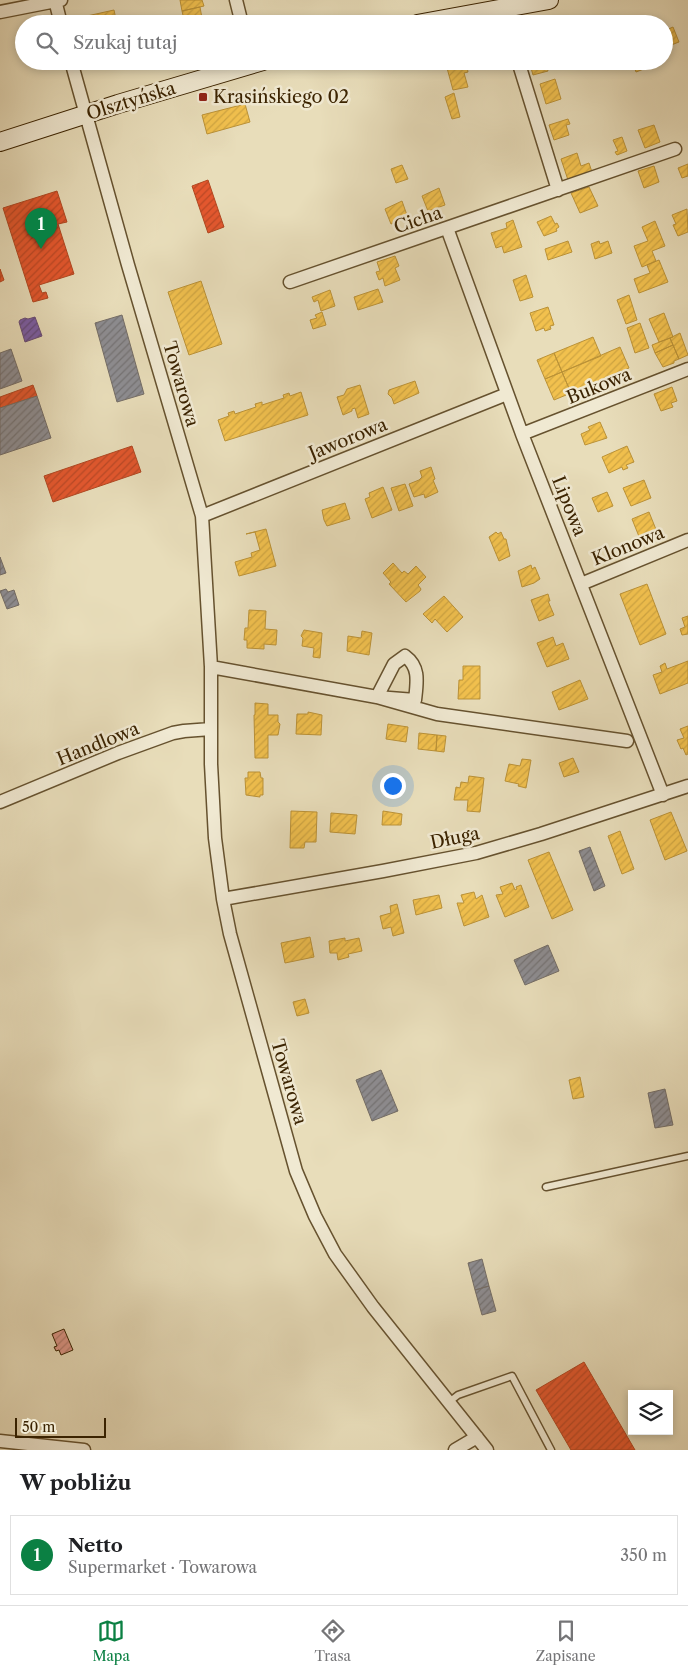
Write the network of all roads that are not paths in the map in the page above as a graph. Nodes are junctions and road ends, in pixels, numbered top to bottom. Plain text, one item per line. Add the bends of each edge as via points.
1 (57, 0) edge
2 (236, 0) edge
3 (549, 0) edge
4 (0, 12) edge
5 (60, 15) edge
6 (240, 15) edge
7 (506, 15) edge
8 (73, 70) edge
9 (230, 70) edge
10 (521, 70) edge
11 (85, 116) junction
12 (0, 142) edge
13 (675, 149) dead end
14 (558, 190) junction
15 (447, 228) junction
16 (290, 282) dead end
17 (688, 369) edge
18 (507, 394) junction
19 (522, 434) junction
20 (202, 516) junction
21 (688, 540) edge
22 (581, 584) junction
23 (210, 667) junction
24 (211, 730) junction
25 (627, 741) dead end
26 (688, 786) edge
27 (663, 795) junction
28 (0, 802) edge
29 (223, 899) junction
30 (688, 1156) edge
31 (546, 1186) dead end
32 (449, 1402) junction
33 (478, 1438) junction
34 (0, 1441) edge
35 (84, 1450) edge
36 (455, 1450) edge
37 (487, 1450) edge
38 (550, 1450) edge

1 - 4 street
1 - 5 street
2 - 6 street
3 - 7 street
8 - 11 street, Towarowa
9 - 11 street, Olsztyńska
10 - 14 street
11 - 12 street, Olsztyńska
11 - 20 street, Towarowa
13 - 14 street, Cicha
14 - 15 street, Cicha
15 - 16 street, Cicha
15 - 18 street, Lipowa
17 - 19 street, Bukowa
18 - 19 street, Lipowa
18 - 20 street, Jaworowa
19 - 22 street, Lipowa
20 - 23 street, Towarowa
21 - 22 street, Klonowa
22 - 27 street, Lipowa
23 - 24 street, Towarowa
23 - 25 street via 377,697 437,714
24 - 28 street, Handlowa via 173,733
24 - 29 street, Towarowa via 215,838
26 - 27 street, Długa
27 - 29 street, Długa via 476,852
29 - 32 street, Towarowa via 296,1171 315,1216 335,1254 373,1307
30 - 31 lane
32 - 33 street, Towarowa
32 - 38 lane via 458,1395 512,1376
33 - 36 street
33 - 37 street, Towarowa
34 - 35 street

